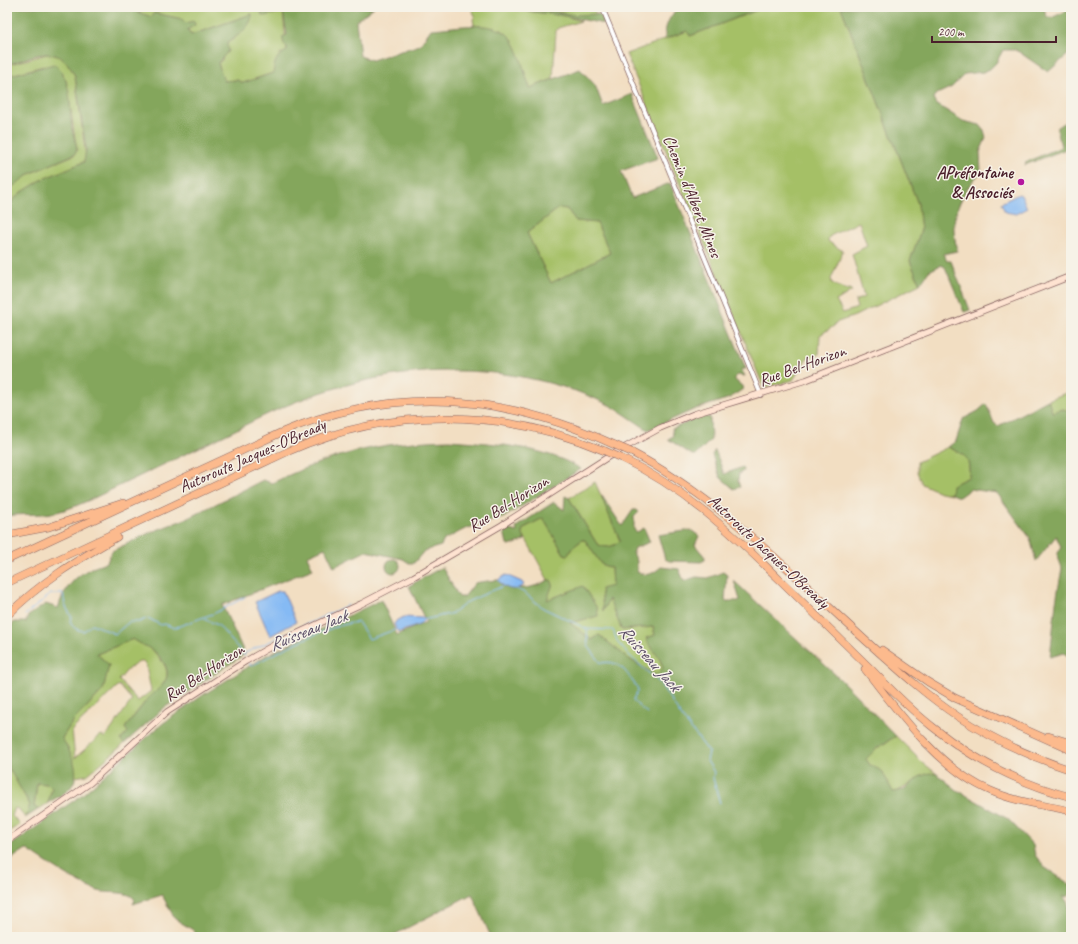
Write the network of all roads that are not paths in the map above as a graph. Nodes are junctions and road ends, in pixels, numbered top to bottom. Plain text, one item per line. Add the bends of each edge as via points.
1 (602, 7) edge
2 (1071, 276) edge
3 (761, 395) junction
4 (162, 489) junction
5 (158, 514) junction
6 (7, 535) edge
7 (7, 560) edge
8 (7, 583) edge
9 (7, 616) edge
10 (860, 636) junction
11 (847, 646) junction
12 (1002, 720) junction
13 (1071, 743) edge
14 (1071, 750) edge
15 (1071, 770) edge
16 (1071, 797) edge
17 (1071, 811) edge
18 (7, 841) edge

1 - 3 street, Chemin d'Albert Mines
2 - 3 street, Rue Bel-Horizon via 806,380
3 - 18 street, Rue Bel-Horizon via 694,414 660,428 611,455 502,525 413,577 256,654 167,712 90,782
4 - 6 highway via 54,526
4 - 7 highway, Autoroute Jacques-O'Bready
4 - 10 highway, Autoroute Jacques-O'Bready, bridge via 267,439 310,421 348,410 398,402 448,401 505,407 560,422 616,444 680,481 724,513
5 - 8 highway, Autoroute Jacques-O'Bready
5 - 9 highway via 56,574
5 - 11 highway, Autoroute Jacques-O'Bready, bridge via 309,442 354,428 395,420 445,417 503,422 555,433 605,451 671,486 718,521
10 - 12 highway via 936,687
10 - 15 highway, Autoroute Jacques-O'Bready via 924,691 964,720 1015,748
11 - 16 highway, Autoroute Jacques-O'Bready via 916,713 962,748 1006,773
11 - 17 highway via 881,691 928,744 960,775 998,794
12 - 13 highway
12 - 14 highway

